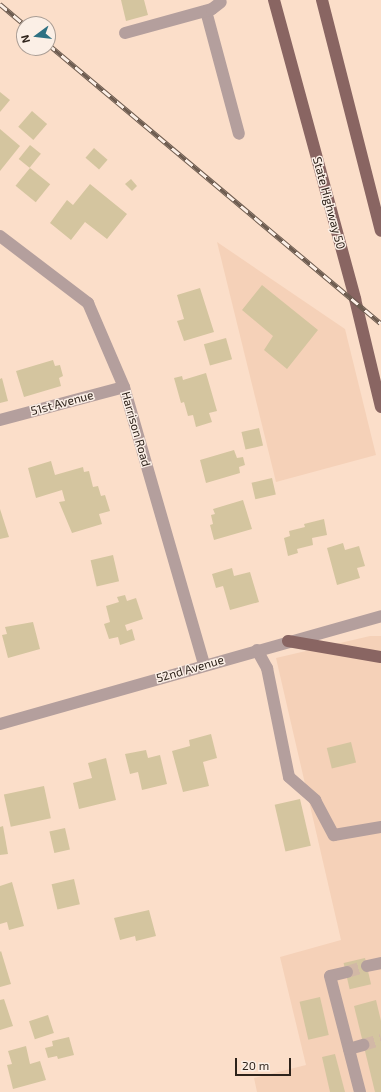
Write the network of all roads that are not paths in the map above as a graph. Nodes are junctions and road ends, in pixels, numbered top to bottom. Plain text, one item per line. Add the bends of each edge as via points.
1 (274, 0) edge
2 (322, 0) edge
3 (224, 1) edge
4 (206, 11) junction
5 (125, 33) dead end
6 (239, 134) dead end
7 (381, 230) edge
8 (0, 236) edge
9 (367, 350) junction
10 (381, 374) edge
11 (124, 387) junction
12 (381, 407) edge
13 (0, 420) edge
14 (381, 616) edge
15 (288, 641) junction
16 (257, 650) junction
17 (381, 658) edge
18 (204, 665) junction
19 (0, 724) edge
20 (381, 827) edge
21 (381, 963) edge
22 (367, 966) tunnel mouth
23 (346, 972) tunnel mouth
24 (363, 1045) tunnel mouth
25 (349, 1049) junction
26 (360, 1092) edge

1 - 9 main road, State Highway 50
2 - 7 main road
3 - 4 street
4 - 5 street
4 - 6 street
8 - 11 street, Harrison Road via 88,303
9 - 10 main road
9 - 12 main road, State Highway 50
11 - 13 street, 51st Avenue
11 - 18 street, Harrison Road
14 - 15 street, 52nd Avenue
15 - 16 street, 52nd Avenue
15 - 17 main road
16 - 18 street, 52nd Avenue
16 - 20 street via 267,668 289,777 314,800 334,835
18 - 19 street, 52nd Avenue
21 - 22 street
23 - 25 street via 330,976
24 - 25 street
25 - 26 street

